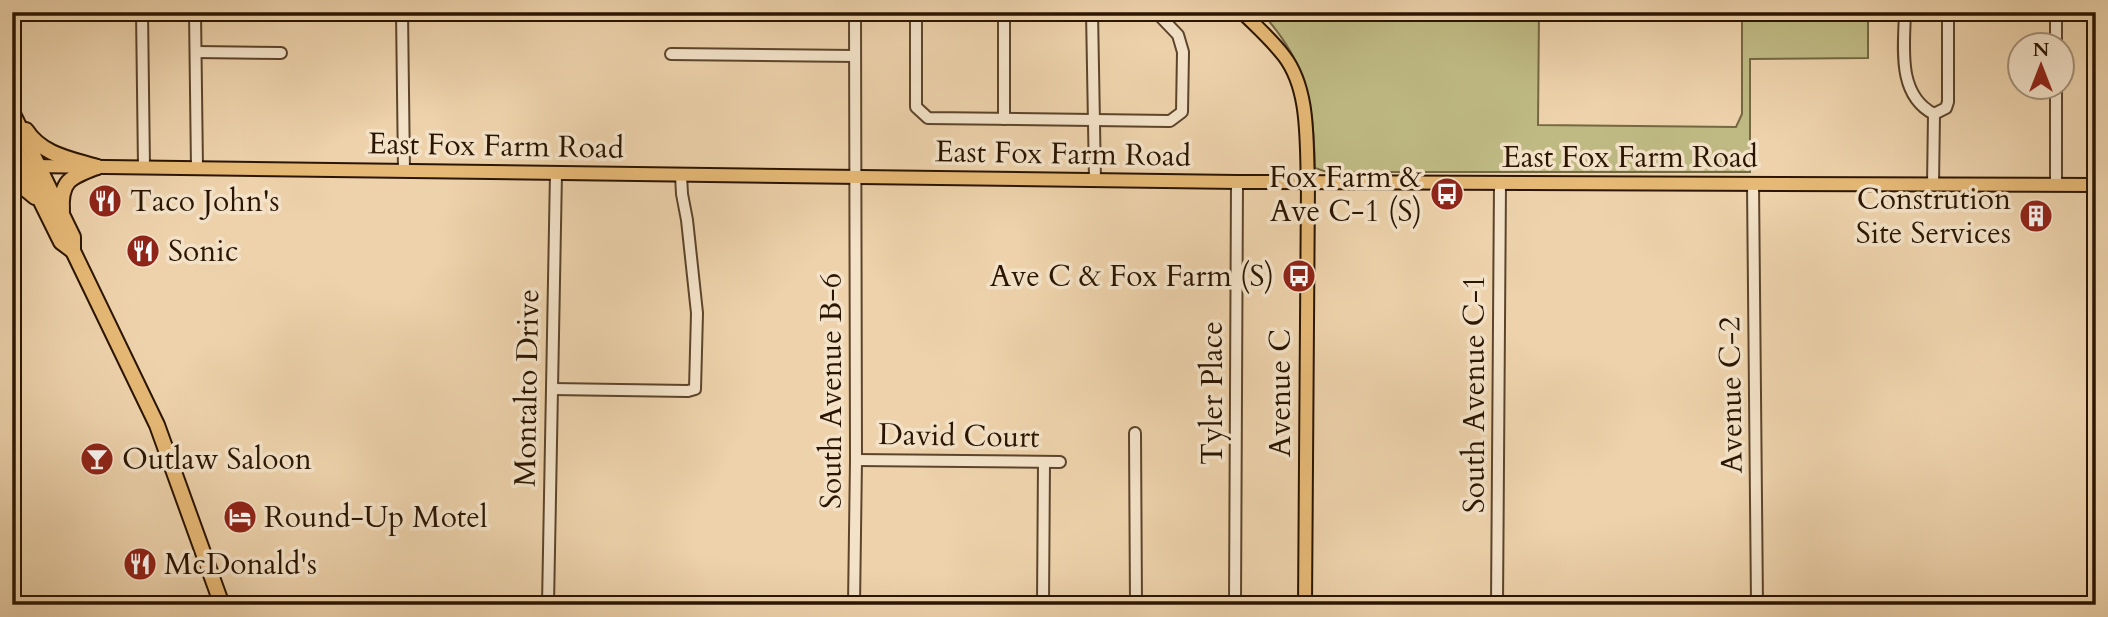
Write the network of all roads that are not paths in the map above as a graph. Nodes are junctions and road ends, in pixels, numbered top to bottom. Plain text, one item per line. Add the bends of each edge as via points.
1 (142, 12) edge
2 (195, 12) edge
3 (402, 12) edge
4 (855, 12) edge
5 (916, 12) edge
6 (1003, 12) edge
7 (1093, 12) edge
8 (1156, 12) edge
9 (1242, 12) edge
10 (1905, 12) edge
11 (1948, 12) edge
12 (2056, 12) edge
13 (2056, 32) edge
14 (196, 52) junction
15 (281, 53) dead end
16 (671, 54) dead end
17 (855, 56) junction
18 (2056, 102) edge
19 (12, 111) edge
20 (1934, 114) junction
21 (1003, 119) junction
22 (1094, 120) junction
23 (12, 143) edge
24 (26, 166) edge
25 (97, 167) junction
26 (144, 167) junction
27 (197, 169) junction
28 (404, 171) junction
29 (555, 173) junction
30 (681, 175) junction
31 (856, 177) junction
32 (12, 178) edge
33 (1095, 180) junction
34 (1237, 182) junction
35 (1308, 182) junction
36 (1500, 183) junction
37 (1752, 184) junction
38 (1933, 185) junction
39 (2056, 185) junction
40 (2096, 185) edge
41 (43, 205) junction
42 (63, 217) junction
43 (73, 251) junction
44 (552, 389) junction
45 (1135, 433) dead end
46 (856, 460) junction
47 (1044, 462) junction
48 (1060, 462) dead end
49 (222, 605) edge
50 (548, 605) edge
51 (854, 605) edge
52 (1043, 605) edge
53 (1136, 605) edge
54 (1235, 605) edge
55 (1305, 605) edge
56 (1497, 605) edge
57 (1757, 605) edge

1 - 26 street
2 - 14 street
3 - 28 street
4 - 17 street, South Avenue B-6
5 - 21 street via 916,107 928,118
6 - 21 street
7 - 22 street
8 - 22 street via 1178,35 1183,52 1182,112 1170,121
9 - 35 main road, Avenue C via 1284,55 1293,71 1305,117
10 - 20 street via 1908,86 1924,109
11 - 20 street via 1948,102
12 - 13 street
14 - 15 street
14 - 27 street
16 - 17 street
17 - 31 street, South Avenue B-6
18 - 39 street
19 - 24 highway
19 - 25 highway via 30,137 52,154
20 - 38 street
21 - 22 street
22 - 33 street
23 - 24 highway
24 - 25 main road, East Fox Farm Road
24 - 41 highway
24 - 42 highway
25 - 26 main road, East Fox Farm Road
25 - 42 highway via 65,183
26 - 27 main road, East Fox Farm Road
27 - 28 main road, East Fox Farm Road
28 - 29 main road, East Fox Farm Road
29 - 30 main road, East Fox Farm Road
29 - 44 street, Montalto Drive
30 - 31 main road, East Fox Farm Road
30 - 44 street via 697,313 695,389
31 - 33 main road, East Fox Farm Road
31 - 46 street, South Avenue B-6
32 - 41 highway
33 - 34 main road, East Fox Farm Road
34 - 35 main road, East Fox Farm Road
34 - 54 street, Tyler Place
35 - 36 main road, East Fox Farm Road
35 - 55 main road, Avenue C
36 - 37 main road, East Fox Farm Road
36 - 56 street, South Avenue C-1
37 - 38 main road, East Fox Farm Road
37 - 57 street, Avenue C-2
38 - 39 main road, East Fox Farm Road
39 - 40 main road, East Fox Farm Road
41 - 43 highway via 61,242
42 - 43 highway via 73,237
43 - 49 highway via 157,425
44 - 50 street, Montalto Drive
45 - 53 street
46 - 47 street, David Court
46 - 51 street, South Avenue B-6
47 - 48 street, David Court
47 - 52 street

